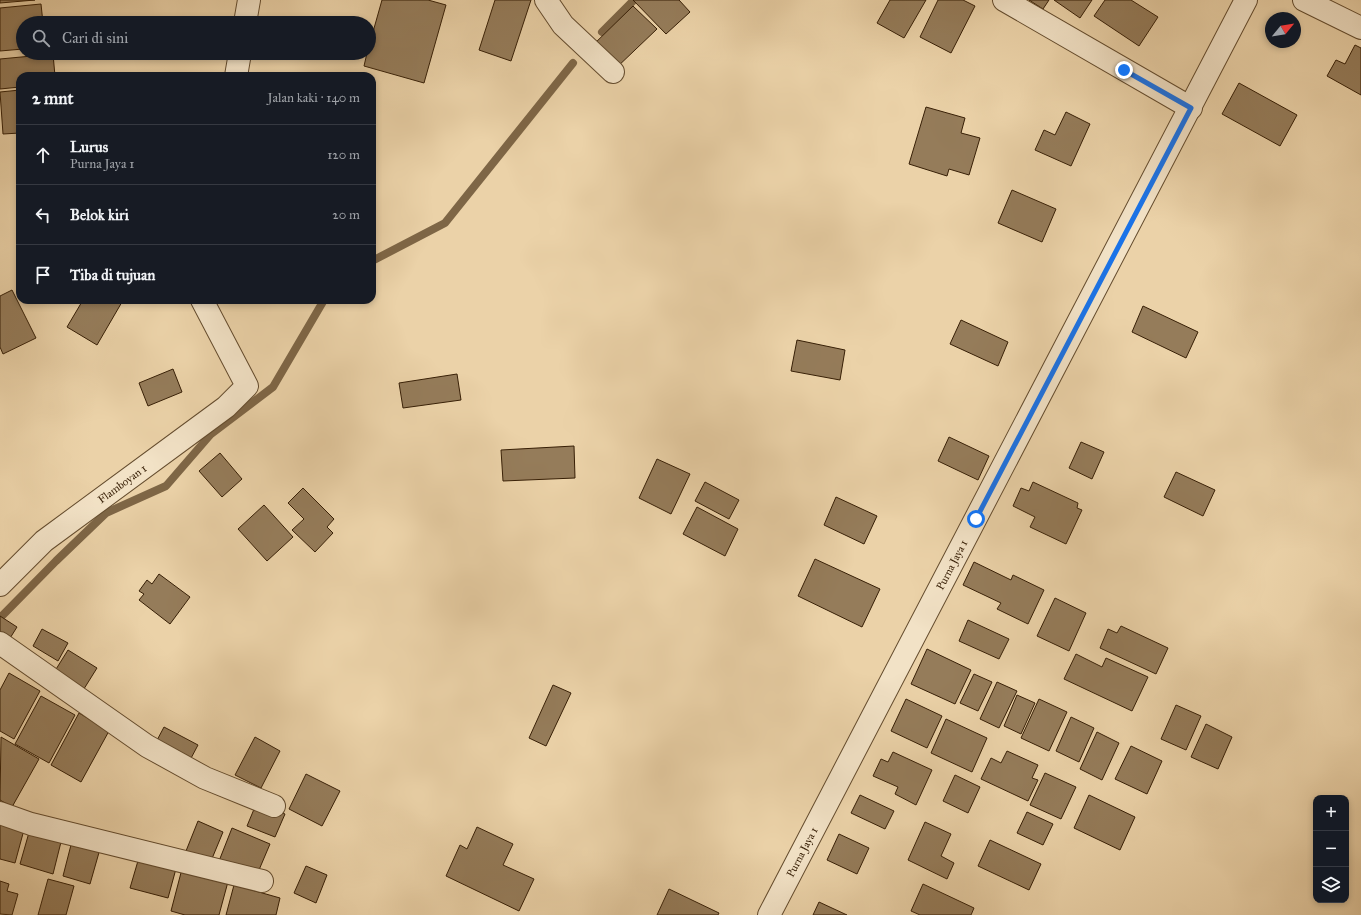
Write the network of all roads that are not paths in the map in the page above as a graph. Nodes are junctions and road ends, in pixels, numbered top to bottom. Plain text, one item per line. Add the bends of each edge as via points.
1 (249, 0) edge
2 (546, 0) edge
3 (1004, 0) edge
4 (1246, 0) edge
5 (1304, 0) edge
6 (246, 16) edge
7 (1361, 28) edge
8 (239, 60) edge
9 (237, 72) edge
10 (612, 72) dead end
11 (1191, 108) junction
12 (204, 304) edge
13 (0, 585) edge
14 (0, 643) edge
15 (274, 806) dead end
16 (0, 813) edge
17 (262, 881) dead end
18 (769, 915) edge

1 - 6 street
2 - 10 street via 563,25
3 - 11 street
4 - 11 street, Purna Jaya 1
5 - 7 street
8 - 9 street
11 - 18 street, Purna Jaya 1
12 - 13 street, Flamboyan 1 via 247,386 226,407 44,541
14 - 15 street via 147,746 205,778
16 - 17 street via 31,824

